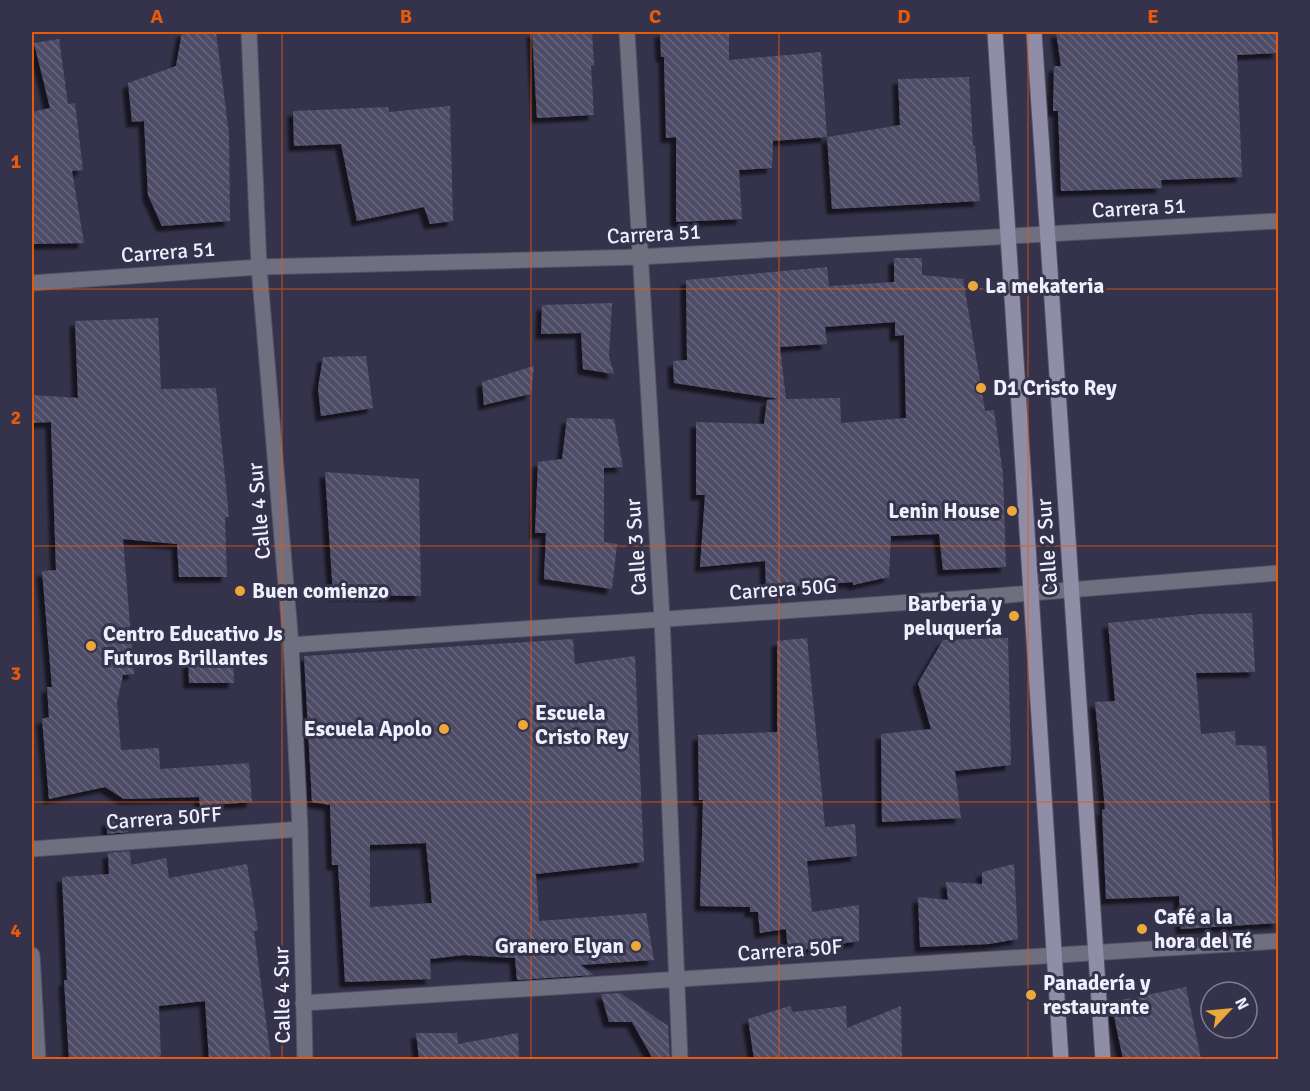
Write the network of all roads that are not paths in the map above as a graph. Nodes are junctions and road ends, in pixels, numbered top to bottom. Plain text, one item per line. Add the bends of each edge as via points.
1 (249, 32) edge
2 (627, 32) edge
3 (995, 32) edge
4 (1034, 32) edge
5 (1278, 221) edge
6 (1047, 235) junction
7 (1008, 237) junction
8 (639, 256) junction
9 (259, 267) junction
10 (32, 283) edge
11 (1278, 573) edge
12 (1071, 588) junction
13 (1032, 591) junction
14 (662, 618) junction
15 (291, 645) junction
16 (300, 829) junction
17 (32, 849) edge
18 (1278, 941) edge
19 (1096, 952) junction
20 (1055, 954) junction
21 (32, 955) edge
22 (675, 978) junction
23 (303, 1003) junction
24 (38, 1059) edge
25 (305, 1059) edge
26 (680, 1059) edge
27 (1061, 1059) edge
28 (1103, 1059) edge

1 - 9 street, Calle 4 Sur
2 - 8 street, Calle 3 Sur
3 - 7 main road, Calle 2 Sur
4 - 6 main road, Calle 2 Sur
5 - 6 street, Carrera 51
6 - 7 street, Carrera 51
6 - 12 main road, Calle 2 Sur
7 - 8 street, Carrera 51
7 - 13 main road, Calle 2 Sur
8 - 9 street, Carrera 51
8 - 14 street, Calle 3 Sur
9 - 10 street, Carrera 51
9 - 15 street, Calle 4 Sur
11 - 12 street, Carrera 50G
12 - 13 street, Carrera 50G
12 - 19 main road, Calle 2 Sur
13 - 14 street, Carrera 50G
13 - 20 main road, Calle 2 Sur
14 - 15 street, Carrera 50G
14 - 22 street, Calle 3 Sur
15 - 16 street, Calle 4 Sur
16 - 17 street, Carrera 50FF
16 - 23 street, Calle 4 Sur
18 - 19 street, Carrera 50F
19 - 20 street, Carrera 50F
19 - 28 main road, Calle 2 Sur
20 - 22 street, Carrera 50F
20 - 27 main road, Calle 2 Sur
21 - 24 street
22 - 23 street, Carrera 50F
22 - 26 street, Calle 3 Sur
23 - 25 street, Calle 4 Sur

